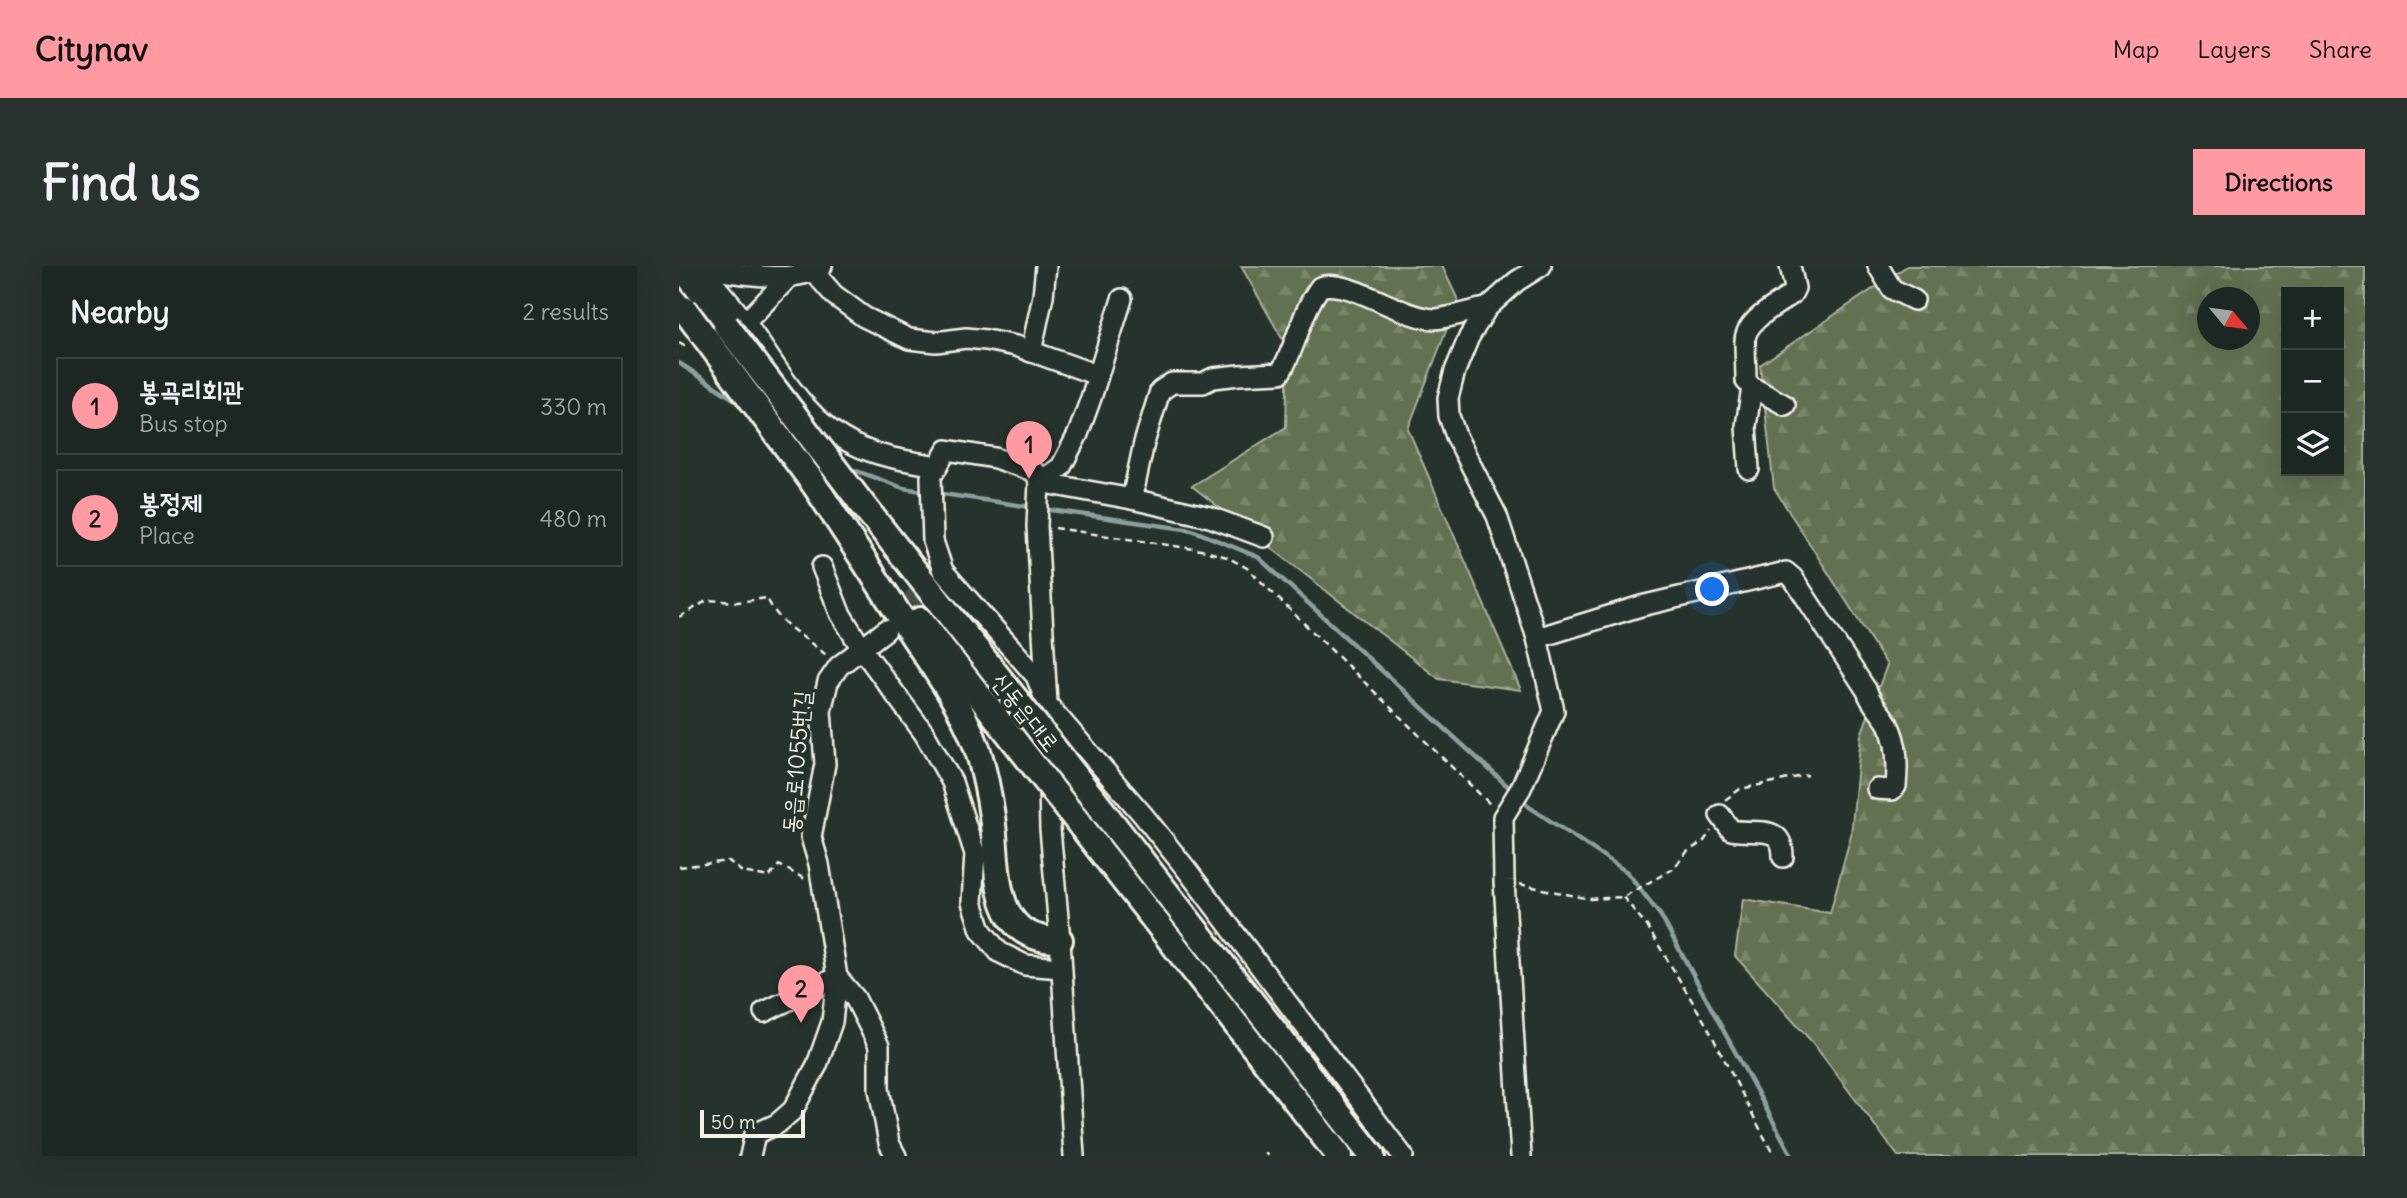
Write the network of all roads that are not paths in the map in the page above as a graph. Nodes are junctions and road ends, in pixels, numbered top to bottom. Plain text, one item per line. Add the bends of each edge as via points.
1 (1046, 266) edge
2 (1541, 266) edge
3 (1790, 266) edge
4 (1878, 266) edge
5 (693, 267) edge
6 (818, 269) edge
7 (789, 277) junction
8 (1122, 299) dead end
9 (1914, 300) dead end
10 (682, 305) edge
11 (1487, 307) junction
12 (736, 324) junction
13 (1031, 352) junction
14 (1097, 375) junction
15 (1752, 387) junction
16 (1785, 405) dead end
17 (1749, 469) dead end
18 (935, 472) junction
19 (814, 484) junction
20 (1039, 486) junction
21 (1132, 499) junction
22 (1264, 537) dead end
23 (822, 567) dead end
24 (886, 630) tunnel mouth
25 (1537, 638) junction
26 (862, 649) junction
27 (1047, 704) junction
28 (1877, 789) dead end
29 (1720, 815) dead end
30 (1783, 857) dead end
31 (1060, 940) junction
32 (1061, 968) junction
33 (837, 977) junction
34 (764, 1012) dead end
35 (750, 1156) edge
36 (896, 1156) edge
37 (1074, 1156) edge
38 (1339, 1156) edge
39 (1372, 1156) edge
40 (1403, 1156) edge
41 (1521, 1156) edge

1 - 13 street
2 - 11 street
3 - 15 street via 1795,288 1756,320 1745,340 1746,381
4 - 9 street via 1892,289
5 - 7 street
5 - 12 main road, 신동읍대로
6 - 7 street
6 - 13 street via 834,295 864,317 909,339 978,339
7 - 12 street
8 - 14 street
10 - 19 main road, 신동읍대로, bridge
11 - 21 street via 1435,319 1395,310 1349,289 1320,287 1280,373 1172,383 1160,391
11 - 25 street via 1455,370 1449,416 1497,516
12 - 18 street via 823,425 876,454
12 - 39 main road, 신동읍대로, bridge via 859,500
13 - 14 street
14 - 20 street via 1068,455
15 - 16 street
15 - 17 street via 1746,426
18 - 20 street via 947,450 959,451 1030,470 1036,473
18 - 27 street via 936,576 1036,676
19 - 31 main road via 960,712 988,791 1002,904 1015,924 1031,935
19 - 38 main road, 신동읍대로, bridge
20 - 21 street
20 - 27 street
21 - 22 street via 1210,517
23 - 26 street via 840,613
24 - 26 street, 동읍로1055번길
25 - 28 street via 1641,606 1786,572 1889,726 1897,751 1896,786
25 - 41 street via 1554,711 1506,814 1504,881
26 - 32 street via 924,733 952,782 975,853 972,902 981,930 999,952 1016,961
26 - 33 street, 동읍로1055번길 via 839,666 828,682 821,711 825,764 811,837
27 - 31 street via 1050,829
27 - 40 street via 1187,870
29 - 30 street via 1731,830 1766,832 1778,838
31 - 32 street
32 - 37 street
33 - 34 street
33 - 35 street, 동읍로1055번길 via 832,1022 817,1065 793,1110 778,1125 755,1134
33 - 36 street, 동읍로1055번길 via 855,998 879,1046 879,1089 889,1143

